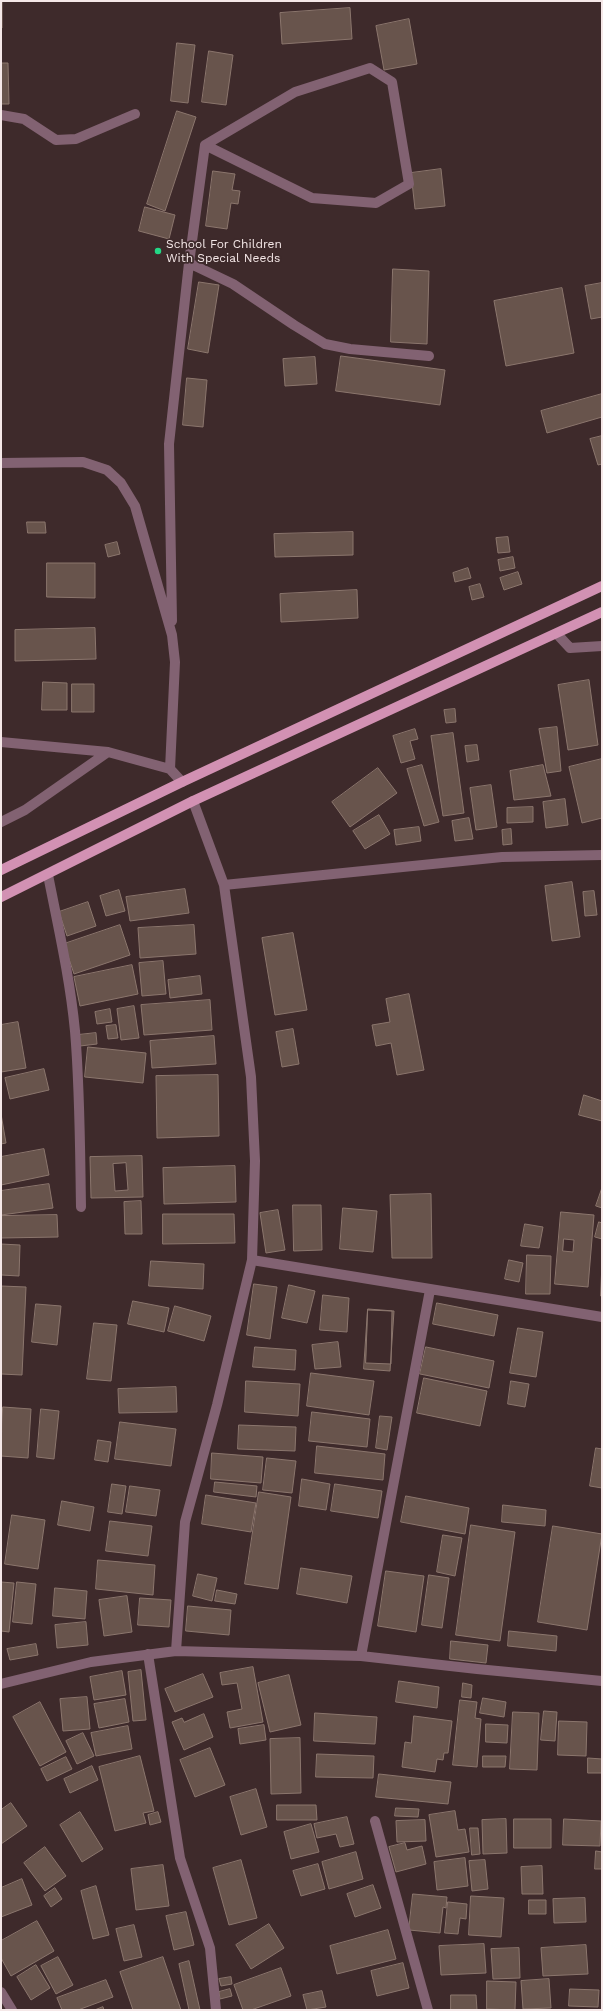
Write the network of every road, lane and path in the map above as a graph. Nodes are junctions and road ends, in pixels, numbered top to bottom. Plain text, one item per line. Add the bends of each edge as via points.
1 (135, 114) dead end
2 (1, 115) edge
3 (205, 145) junction
4 (189, 263) junction
5 (429, 356) dead end
6 (1, 463) edge
7 (602, 586) edge
8 (602, 612) edge
9 (557, 634) junction
10 (172, 635) junction
11 (602, 646) edge
12 (1, 742) edge
13 (108, 752) junction
14 (170, 769) junction
15 (182, 782) junction
16 (193, 800) junction
17 (1, 822) edge
18 (602, 855) edge
19 (1, 870) edge
20 (48, 874) junction
21 (224, 885) junction
22 (1, 897) edge
23 (81, 1207) dead end
24 (252, 1260) junction
25 (430, 1290) junction
26 (602, 1317) edge
27 (176, 1651) junction
28 (148, 1654) junction
29 (361, 1656) junction
30 (602, 1681) edge
31 (1, 1684) edge
32 (375, 1821) dead end
33 (1, 1992) edge
34 (12, 2010) edge
35 (216, 2010) edge
36 (428, 2010) edge

1 - 2 street via 76,138 56,140 24,119
3 - 3 street via 312,198 376,203 409,184 392,82 370,68 296,92
3 - 4 street
4 - 5 street via 233,284 325,344 350,349
4 - 10 street via 170,444
6 - 10 street via 84,462 107,470 121,484 135,506
7 - 15 main road
8 - 9 main road
9 - 11 street via 570,648
9 - 16 main road
10 - 14 street via 175,662
12 - 13 street
13 - 14 street
13 - 17 street via 25,810
14 - 15 street
15 - 19 main road
16 - 20 main road
16 - 21 street
18 - 21 street via 502,857
20 - 22 main road
20 - 23 street via 66,965 75,1030
21 - 24 street via 251,1077 255,1161
24 - 25 street
24 - 27 street via 185,1522
25 - 26 street
25 - 29 street
27 - 28 street
27 - 29 street
28 - 31 street via 91,1662
28 - 35 street via 180,1858 210,1948
29 - 30 street
32 - 36 street
33 - 34 street

